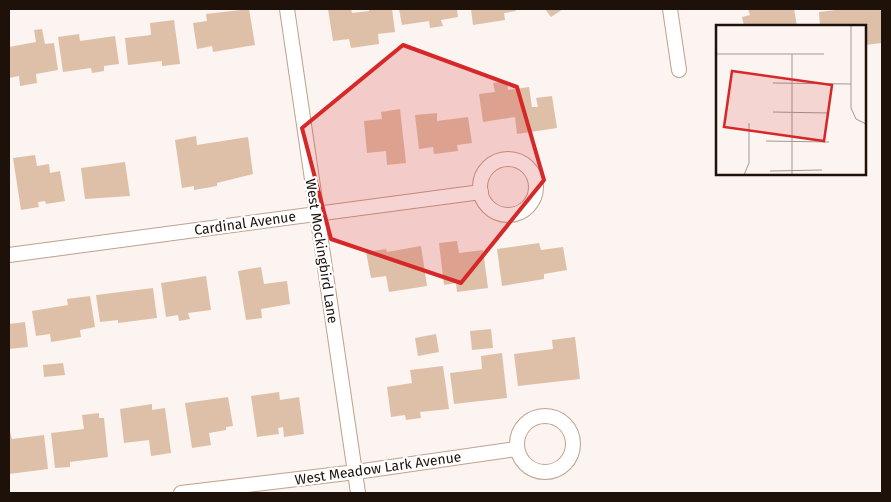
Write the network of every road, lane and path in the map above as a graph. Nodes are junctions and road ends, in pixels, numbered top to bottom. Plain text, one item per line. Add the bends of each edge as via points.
1 (287, 9) edge
2 (670, 9) edge
3 (678, 70) dead end
4 (481, 192) junction
5 (317, 213) junction
6 (9, 255) edge
7 (516, 449) junction
8 (356, 472) junction
9 (181, 493) edge
10 (358, 493) edge

1 - 5 street, West Mockingbird Lane
2 - 3 street
4 - 4 street via 480,183 489,167 505,160 522,163 534,177 536,185 531,203 524,210 507,215 490,208
4 - 5 street, Cardinal Avenue
5 - 6 street, Cardinal Avenue
5 - 8 street, West Mockingbird Lane
7 - 7 street via 525,465 542,472 552,472 560,468 572,453 572,435 560,420 542,416 533,418 519,430
7 - 8 street, West Meadow Lark Avenue
8 - 9 street, West Meadow Lark Avenue
8 - 10 street, West Mockingbird Lane

